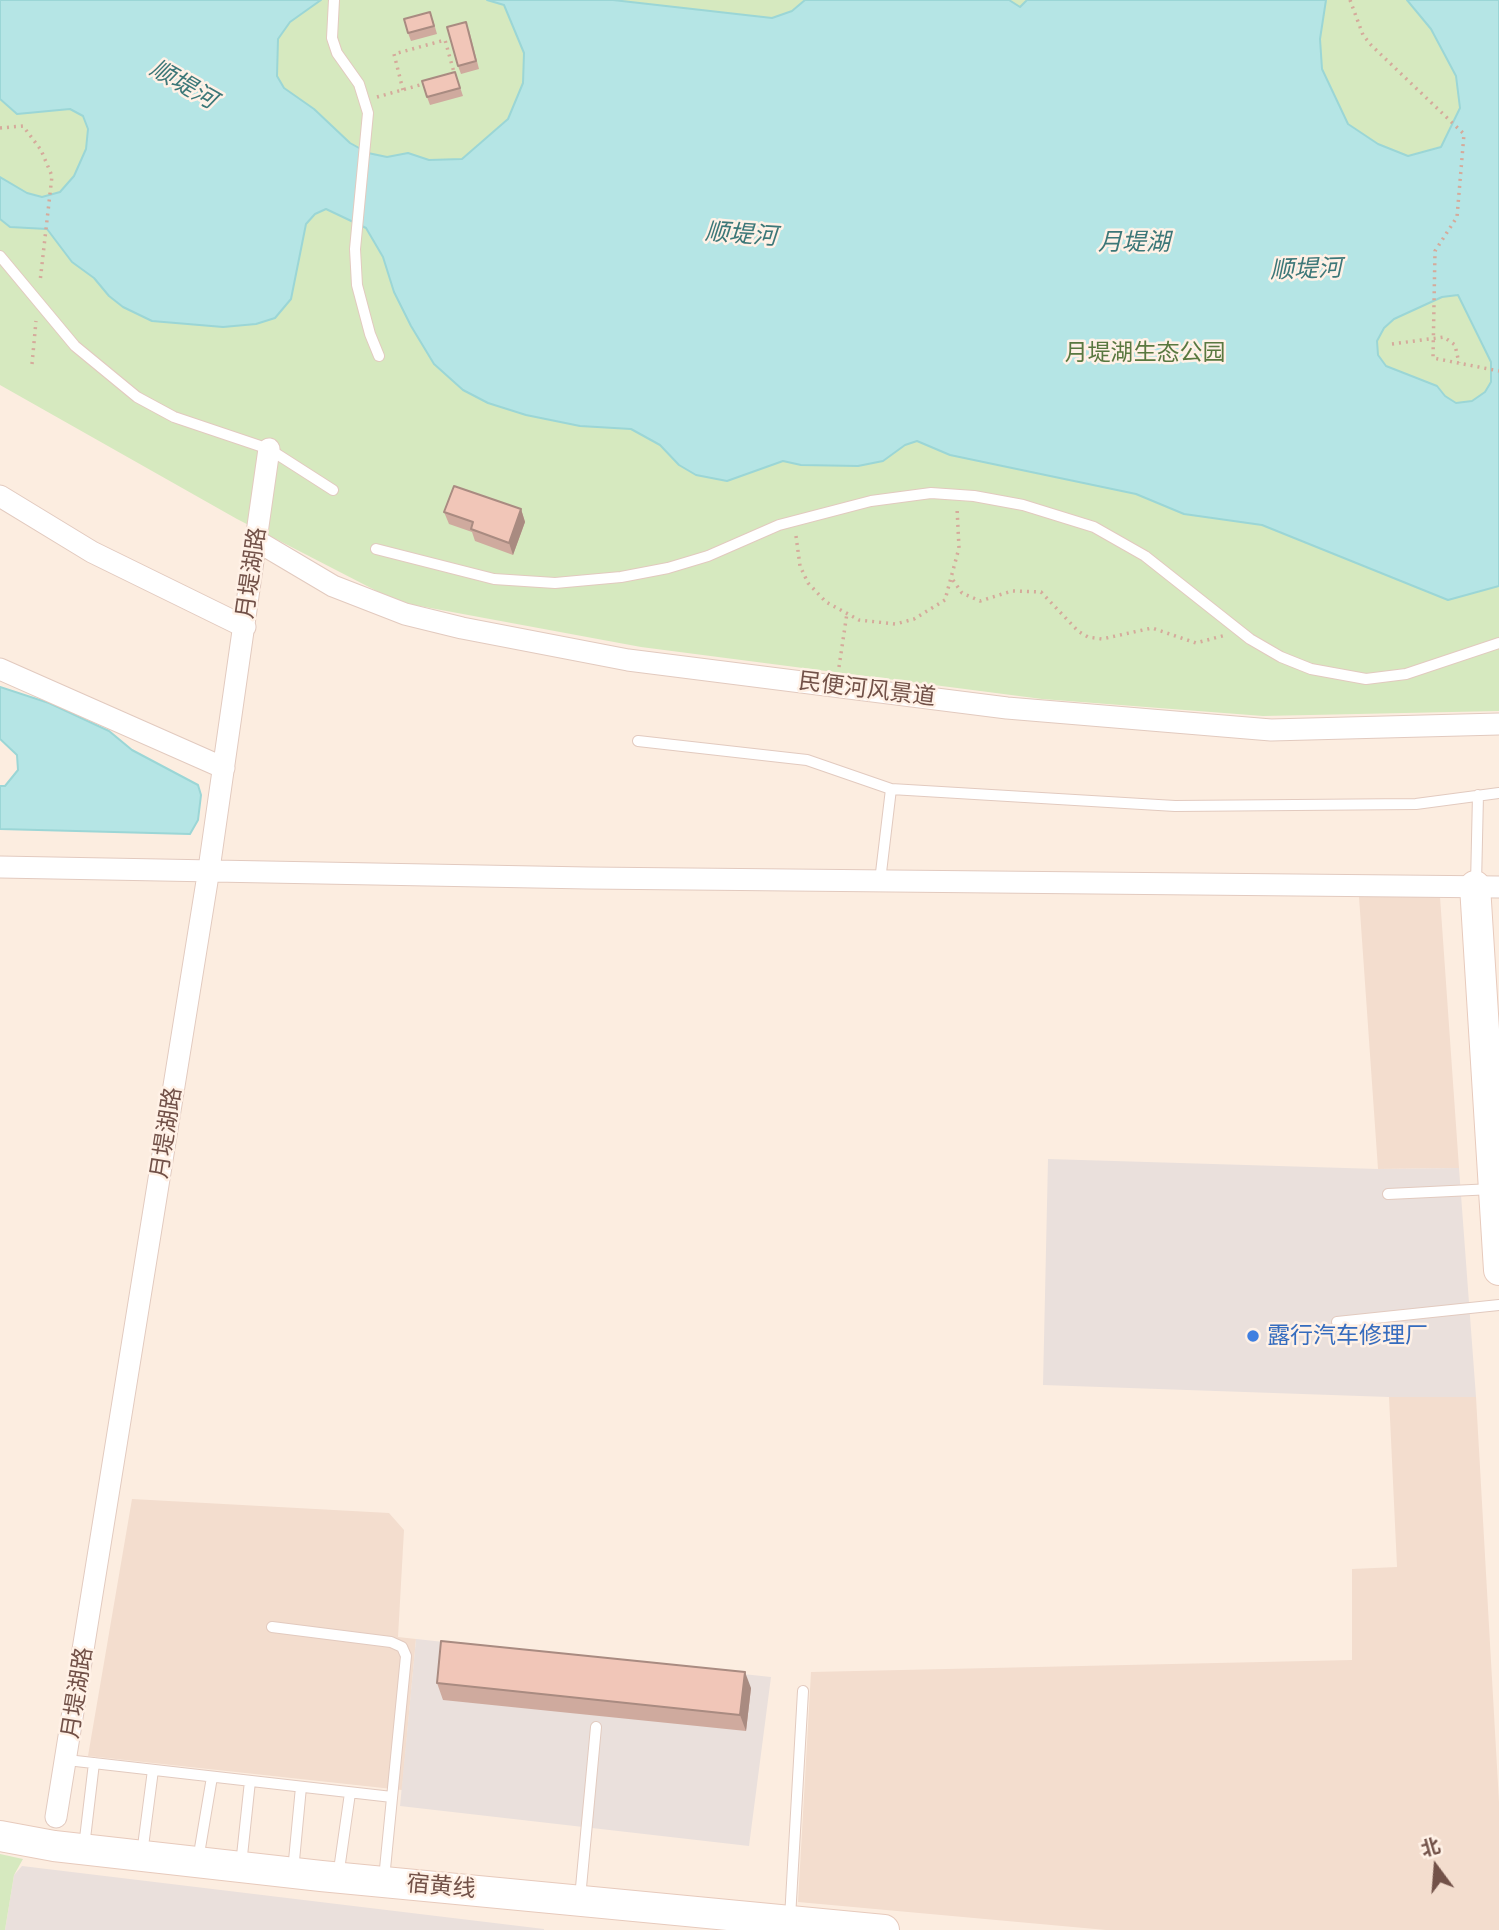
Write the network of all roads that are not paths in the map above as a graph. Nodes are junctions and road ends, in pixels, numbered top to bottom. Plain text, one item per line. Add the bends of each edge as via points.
1 (334, 0) edge
2 (0, 256) edge
3 (379, 356) dead end
4 (269, 449) junction
5 (333, 489) dead end
6 (0, 496) edge
7 (257, 541) junction
8 (376, 549) dead end
9 (245, 627) junction
10 (1499, 643) edge
11 (0, 669) edge
12 (1499, 724) edge
13 (638, 741) dead end
14 (224, 768) junction
15 (891, 789) junction
16 (1499, 793) edge
17 (1478, 795) junction
18 (0, 867) edge
19 (209, 869) junction
20 (880, 881) junction
21 (1487, 887) edge
22 (1496, 1189) edge
23 (1388, 1194) dead end
24 (1499, 1270) edge
25 (1499, 1305) edge
26 (1337, 1322) dead end
27 (272, 1627) dead end
28 (803, 1691) dead end
29 (596, 1727) dead end
30 (67, 1760) junction
31 (94, 1763) junction
32 (153, 1770) junction
33 (212, 1777) junction
34 (250, 1781) junction
35 (301, 1787) junction
36 (350, 1793) junction
37 (392, 1797) junction
38 (56, 1817) dead end
39 (0, 1836) edge
40 (84, 1849) junction
41 (141, 1856) junction
42 (198, 1862) junction
43 (240, 1867) junction
44 (293, 1872) junction
45 (338, 1877) junction
46 (384, 1882) junction
47 (579, 1900) junction
48 (789, 1925) edge
49 (884, 1930) edge

1 - 3 lane via 331,20 337,53 365,100 368,139 355,249 360,302
2 - 4 lane via 75,346 136,397 174,417
4 - 5 lane
4 - 7 street, 月堤湖路
6 - 9 street via 92,552
7 - 9 street, 月堤湖路
7 - 12 street, 民便河风景道 via 333,586 405,614 628,660 1007,708 1271,730
8 - 10 lane via 494,579 555,583 621,577 708,556 796,520 871,501 956,494 1023,505 1094,527 1144,556 1238,630 1281,657 1311,669 1366,679 1406,674
9 - 14 street, 月堤湖路
11 - 14 street
13 - 15 lane via 807,760
14 - 19 street, 月堤湖路
15 - 17 lane via 1175,806 1416,804
15 - 20 lane
16 - 17 lane
17 - 21 lane
18 - 19 street
19 - 20 street
19 - 30 street, 月堤湖路
20 - 21 street
21 - 22 main road
22 - 23 lane
22 - 24 main road
25 - 26 lane
27 - 37 lane via 402,1647 406,1656
28 - 48 lane
29 - 47 lane
30 - 31 lane
30 - 38 street, 月堤湖路
31 - 32 lane
31 - 40 lane
32 - 33 lane
32 - 41 lane
33 - 34 lane
33 - 42 lane
34 - 35 lane
34 - 43 lane
35 - 36 lane
35 - 44 lane
36 - 37 lane
36 - 45 lane
37 - 46 lane
39 - 40 main road, 宿黄线
40 - 41 main road, 宿黄线
41 - 42 main road, 宿黄线
42 - 43 main road, 宿黄线
43 - 44 main road, 宿黄线
44 - 45 main road, 宿黄线
45 - 46 main road, 宿黄线
46 - 47 main road, 宿黄线
47 - 48 main road, 宿黄线
48 - 49 main road, 宿黄线

